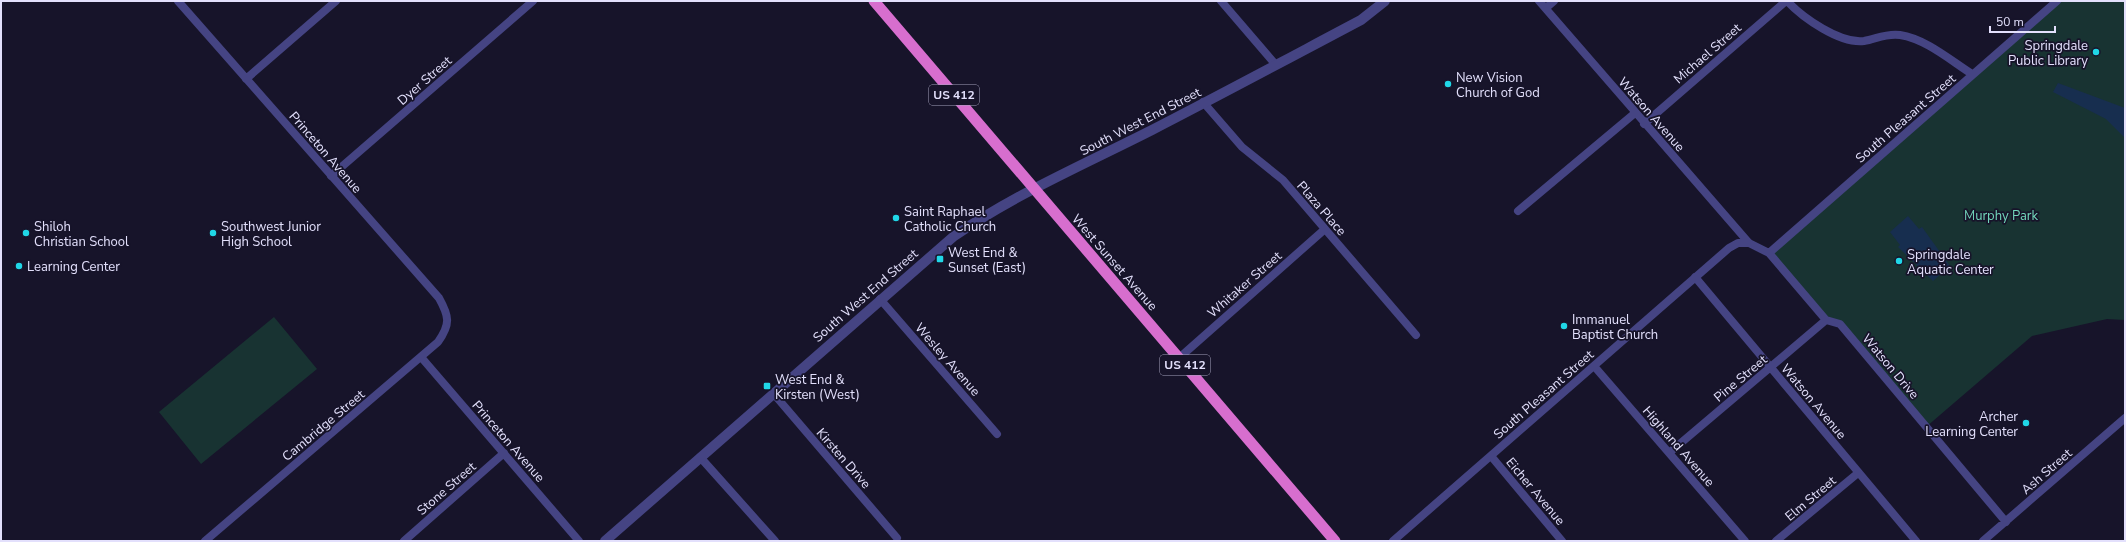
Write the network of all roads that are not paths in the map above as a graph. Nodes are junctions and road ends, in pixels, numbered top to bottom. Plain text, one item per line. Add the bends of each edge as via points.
1 (178, 1) edge
2 (336, 1) edge
3 (533, 1) edge
4 (874, 1) edge
5 (1221, 1) edge
6 (1385, 1) edge
7 (1540, 1) edge
8 (1554, 1) edge
9 (1787, 1) edge
10 (2057, 1) edge
11 (1546, 8) junction
12 (1276, 65) junction
13 (1972, 74) junction
14 (246, 79) junction
15 (1204, 102) junction
16 (1635, 113) junction
17 (1644, 124) junction
18 (332, 176) junction
19 (1034, 189) junction
20 (1518, 211) dead end
21 (1325, 229) junction
22 (1749, 243) junction
23 (1769, 253) junction
24 (1695, 277) junction
25 (880, 299) junction
26 (1826, 320) junction
27 (448, 323) joint
28 (1416, 336) dead end
29 (421, 357) junction
30 (1179, 358) junction
31 (1594, 366) junction
32 (1771, 368) junction
33 (773, 393) junction
34 (2125, 418) edge
35 (997, 434) dead end
36 (504, 453) junction
37 (1669, 453) junction
38 (1491, 456) junction
39 (700, 458) junction
40 (1858, 473) junction
41 (2006, 522) junction
42 (897, 538) dead end
43 (206, 541) edge
44 (404, 541) edge
45 (579, 541) edge
46 (605, 541) edge
47 (775, 541) edge
48 (1335, 541) edge
49 (1393, 541) edge
50 (1562, 541) edge
51 (1745, 541) edge
52 (1776, 541) edge
53 (1916, 541) edge
54 (1982, 541) edge

1 - 14 street, Princeton Avenue
2 - 14 street
3 - 18 street, Dyer Street
4 - 19 highway, West Sunset Avenue / US 412
5 - 12 street
6 - 12 street, South West End Street via 1361,20
7 - 11 street, Watson Avenue
8 - 11 street
9 - 13 street via 1834,34 1863,41 1881,36 1900,35 1923,42
9 - 17 street, Michael Street
10 - 13 street, South Pleasant Street
11 - 16 street, Watson Avenue
12 - 15 street, South West End Street
13 - 23 street, South Pleasant Street
14 - 18 street, Princeton Avenue
15 - 19 street, South West End Street
15 - 21 street, Plaza Place via 1242,147 1283,180
16 - 17 street, Watson Avenue
16 - 20 street
17 - 22 street, Watson Avenue
18 - 27 street, Princeton Avenue via 439,298 446,311
19 - 25 street, South West End Street via 953,237
19 - 30 highway, West Sunset Avenue / US 412
21 - 28 street, Plaza Place
21 - 30 street, Whitaker Street
22 - 23 street, Watson Avenue
22 - 24 street, South Pleasant Street via 1738,243 1728,248
23 - 26 street, Watson Drive
24 - 31 street, South Pleasant Street
24 - 32 street, Watson Avenue
25 - 33 street, South West End Street
25 - 35 street, Wesley Avenue
26 - 32 street, Pine Street
26 - 41 street, Watson Drive via 1840,324
27 - 29 street, Cambridge Street via 438,342
29 - 36 street, Princeton Avenue
29 - 43 street, Cambridge Street
30 - 48 highway, West Sunset Avenue / US 412
31 - 37 street, Highland Avenue
31 - 38 street, South Pleasant Street
32 - 37 street, Pine Street
32 - 40 street, Watson Avenue
33 - 39 street, South West End Street
33 - 42 street, Kirsten Drive
34 - 41 street, Ash Street
36 - 44 street, Stone Street
36 - 45 street, Princeton Avenue
37 - 51 street, Highland Avenue
38 - 49 street, South Pleasant Street
38 - 50 street, Eicher Avenue
39 - 46 street, South West End Street
39 - 47 street
40 - 52 street, Elm Street
40 - 53 street, Watson Avenue
41 - 54 street, Ash Street

